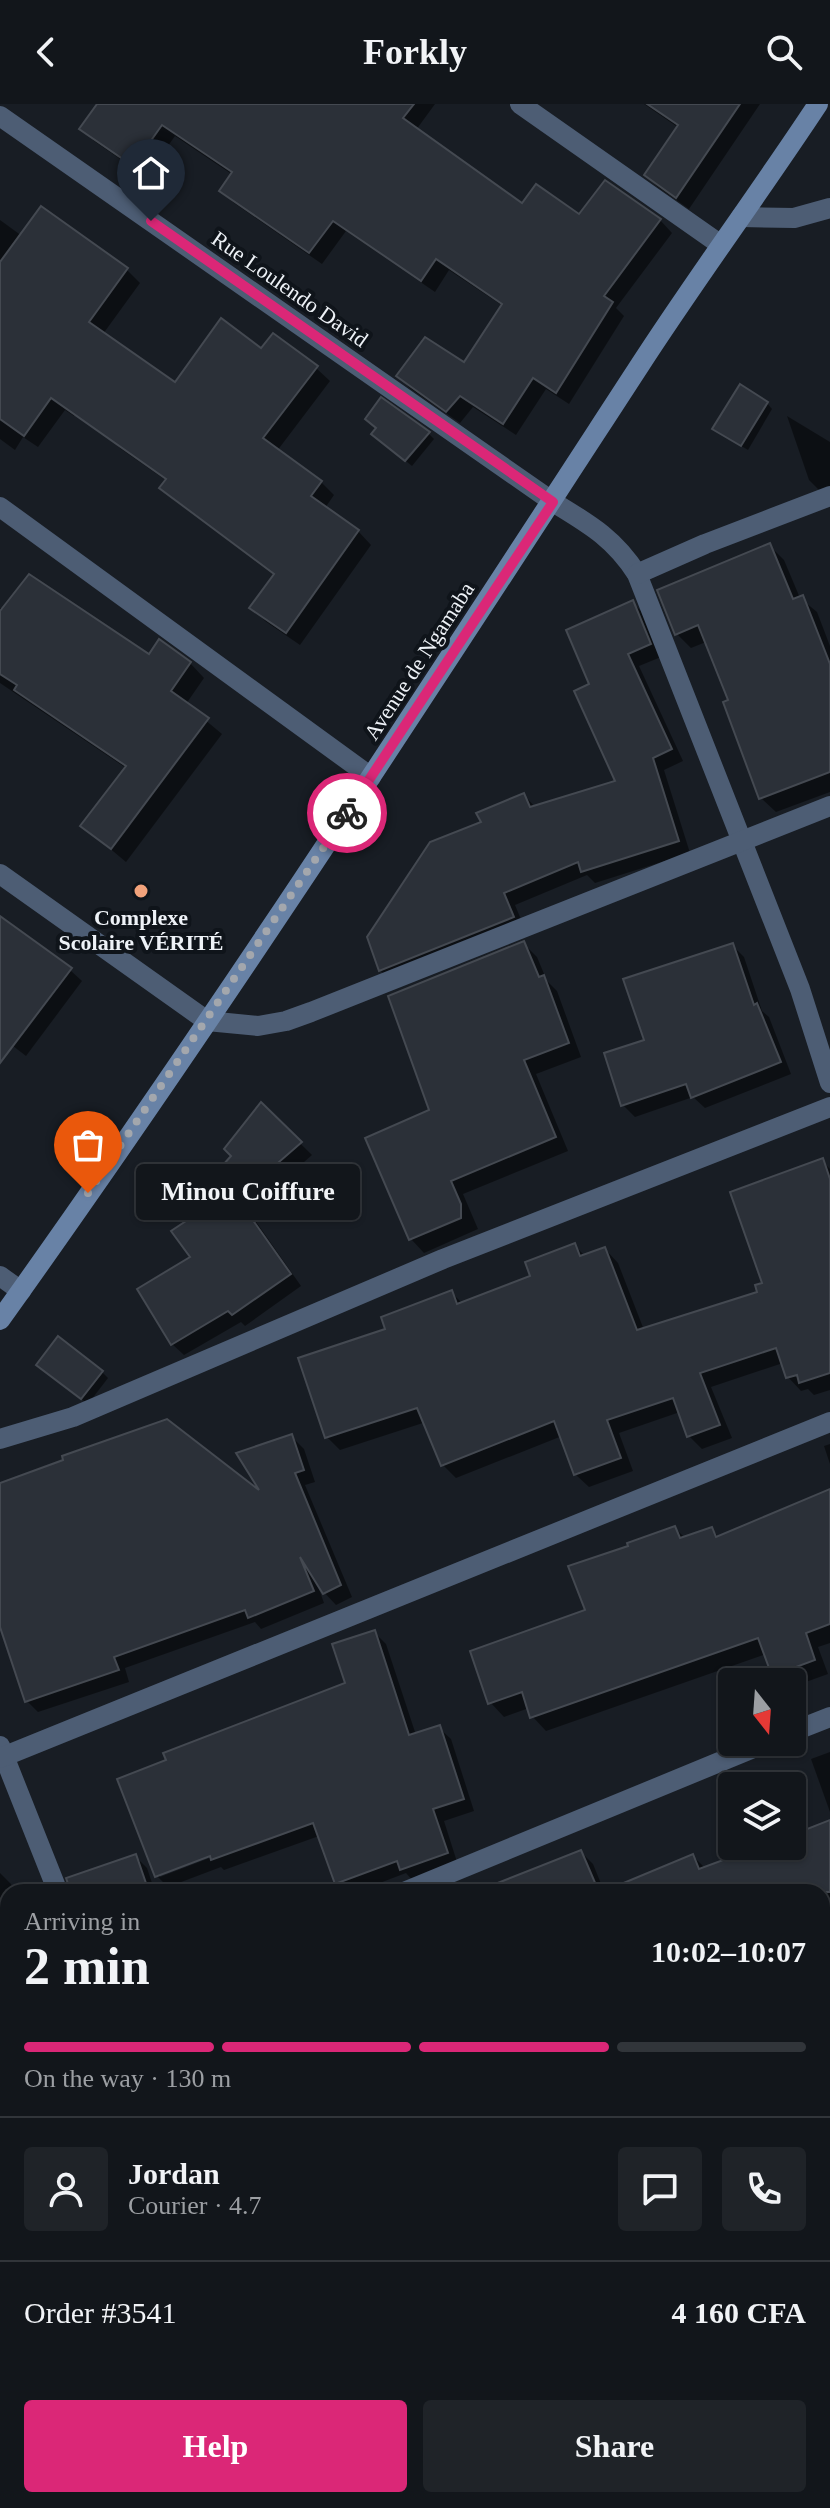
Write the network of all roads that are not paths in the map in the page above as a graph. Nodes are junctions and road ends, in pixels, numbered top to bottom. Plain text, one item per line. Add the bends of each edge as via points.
1 (520, 104) edge
2 (818, 104) edge
3 (0, 116) edge
4 (830, 208) edge
5 (741, 217) junction
6 (721, 245) junction
7 (830, 496) edge
8 (553, 502) junction
9 (0, 507) edge
10 (637, 574) junction
11 (371, 777) junction
12 (830, 806) edge
13 (740, 842) junction
14 (0, 874) edge
15 (207, 1021) junction
16 (830, 1083) edge
17 (830, 1107) edge
18 (0, 1276) edge
19 (21, 1291) junction
20 (0, 1320) edge
21 (830, 1422) edge
22 (0, 1439) edge
23 (830, 1717) edge
24 (806, 1726) edge
25 (1, 1753) edge
26 (734, 1756) edge
27 (55, 1884) edge
28 (423, 1884) edge

1 - 6 street
2 - 5 main road, Avenue de Ngamaba
3 - 8 street, Rue Loulendo David
4 - 5 street via 794,218
5 - 6 main road, Avenue de Ngamaba
6 - 8 main road, Avenue de Ngamaba
7 - 10 street
8 - 10 street, Rue Loulendo David via 606,535
8 - 11 main road, Avenue de Ngamaba
9 - 11 street
10 - 13 street, Rue Loulendo David
11 - 15 main road, Avenue de Ngamaba
12 - 13 street
13 - 15 street via 286,1021 258,1026
13 - 16 street, Rue Loulendo David via 800,989
14 - 15 street
15 - 19 main road, Avenue de Ngamaba
17 - 22 street via 443,1259 73,1417
18 - 19 street
19 - 20 main road, Avenue de Ngamaba
21 - 25 street
23 - 24 street
25 - 27 street
26 - 28 street

